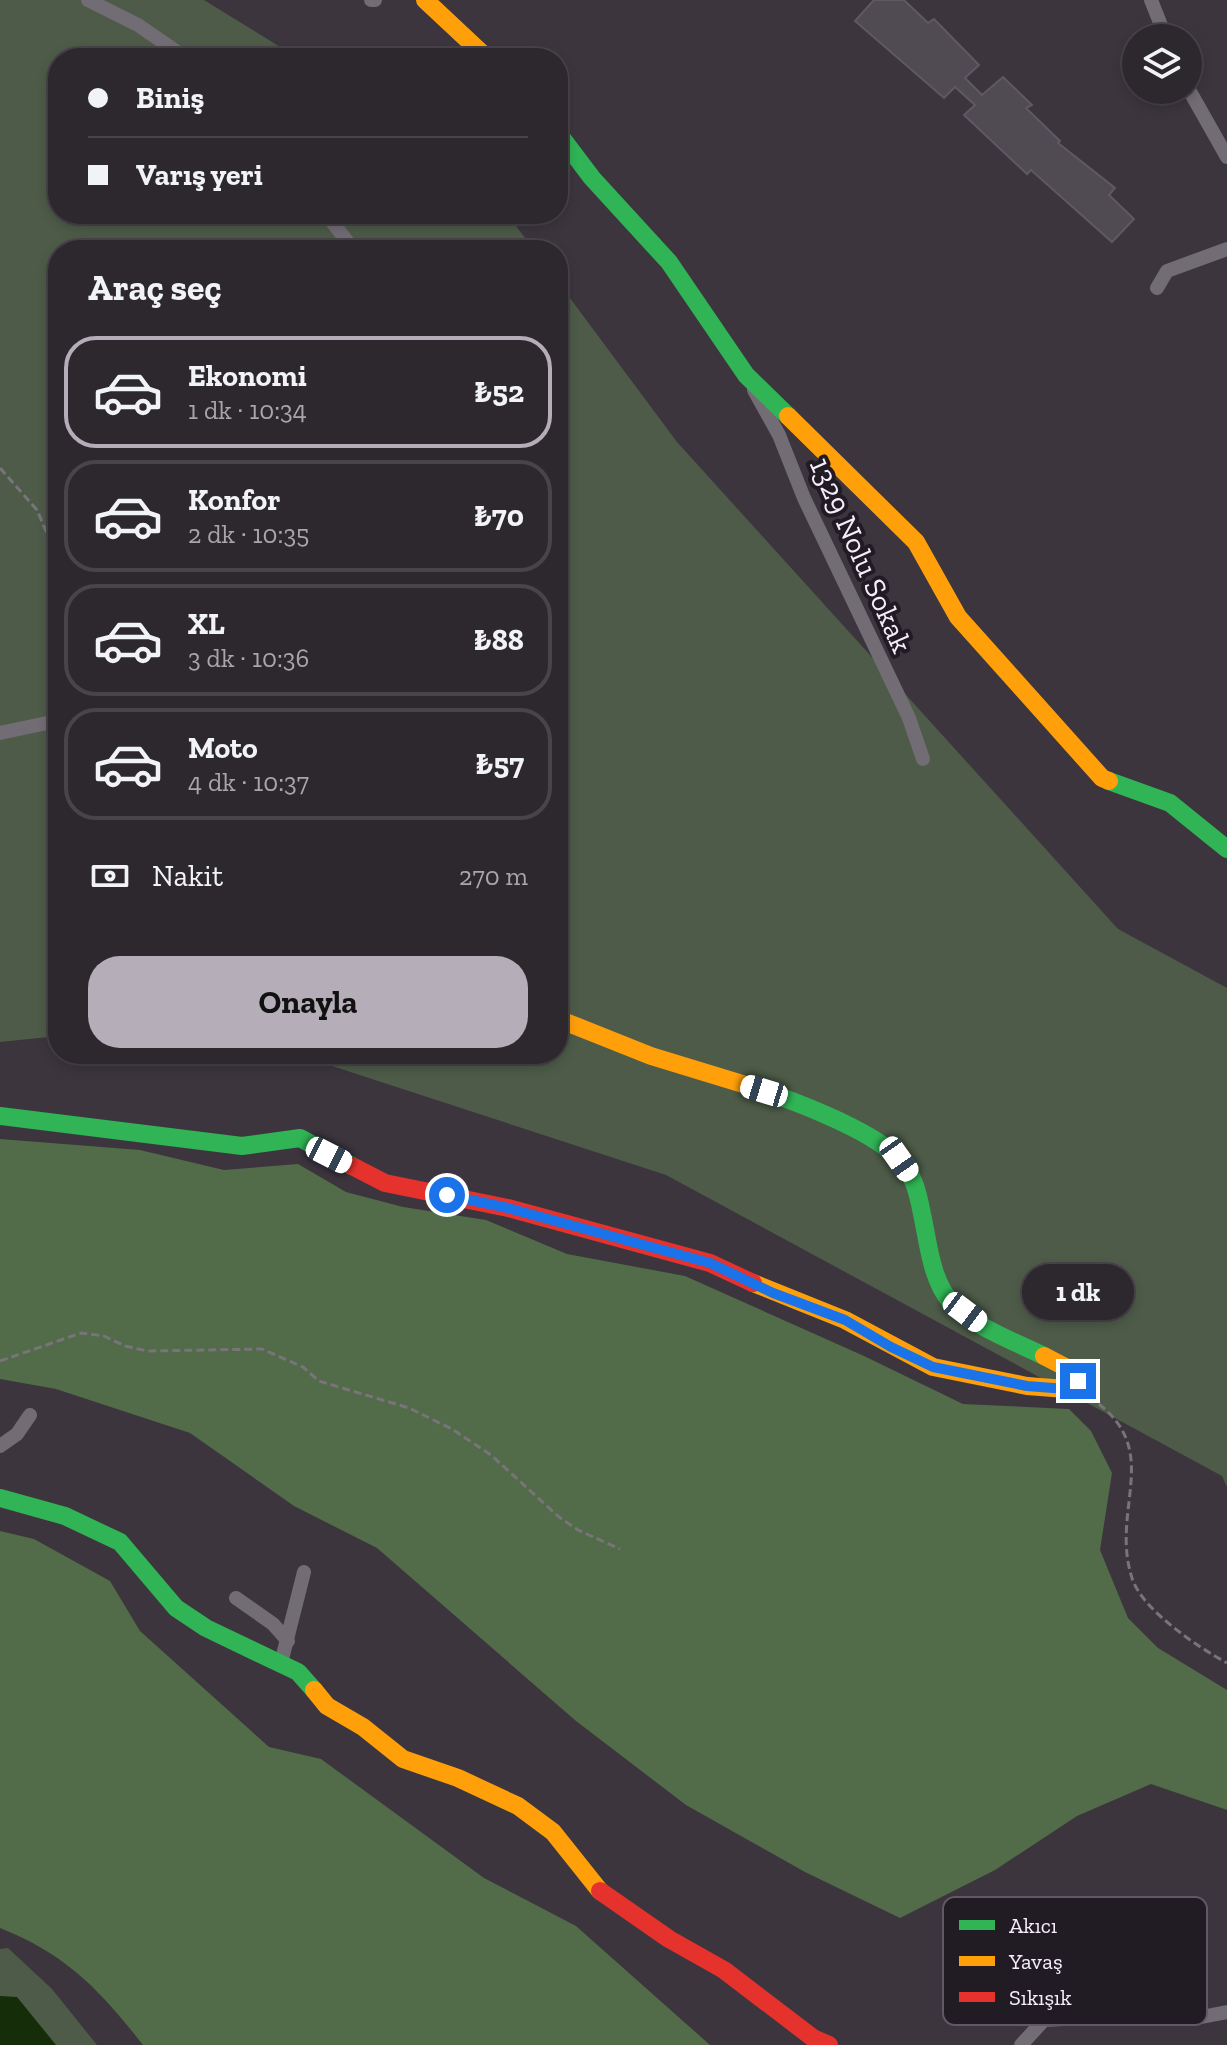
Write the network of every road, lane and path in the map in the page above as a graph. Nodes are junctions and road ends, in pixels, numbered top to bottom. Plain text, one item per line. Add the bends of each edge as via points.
1 (88, 0) edge
2 (425, 0) edge
3 (1151, 0) edge
4 (1160, 24) edge
5 (171, 48) edge
6 (476, 48) edge
7 (1197, 104) edge
8 (568, 146) edge
9 (1227, 157) edge
10 (334, 224) edge
11 (346, 240) edge
12 (1227, 249) edge
13 (1157, 288) dead end
14 (746, 375) junction
15 (0, 468) edge
16 (48, 536) edge
17 (48, 719) edge
18 (0, 733) edge
19 (923, 759) dead end
20 (1227, 849) edge
21 (568, 1023) edge
22 (0, 1116) edge
23 (0, 1361) edge
24 (1066, 1389) junction
25 (30, 1415) dead end
26 (0, 1446) edge
27 (0, 1498) edge
28 (620, 1549) dead end
29 (304, 1572) dead end
30 (236, 1598) dead end
31 (288, 1641) junction
32 (281, 1663) junction
33 (1227, 1663) edge
34 (1227, 2012) edge
35 (1207, 2016) edge
36 (1039, 2025) edge
37 (829, 2045) edge
38 (1021, 2045) edge

1 - 5 street
2 - 6 street
3 - 4 street
7 - 9 street
8 - 14 street via 669,262
10 - 11 street
12 - 13 street via 1167,271
14 - 19 street, 1329 Nolu Sokak via 779,435
14 - 20 street via 916,542 958,617 1102,778 1170,803
15 - 16 path via 37,510
17 - 18 street
21 - 24 street via 651,1056 793,1100 879,1143 915,1182 934,1268 949,1300 981,1324 1069,1369 1078,1381
22 - 24 street via 242,1146 300,1138 385,1183 508,1208 710,1263 845,1320 933,1367
23 - 28 path via 81,1333 147,1351 262,1349 303,1367 319,1381 409,1408 452,1429 491,1455 559,1517
24 - 33 path via 1110,1411 1123,1428 1134,1471 1126,1537 1132,1580 1160,1617
25 - 26 street
27 - 32 street via 65,1516 120,1542 176,1608
29 - 31 street
30 - 31 street
31 - 32 street
32 - 37 street via 298,1672 327,1706 403,1759 518,1806 553,1832 597,1889
34 - 35 street
36 - 38 street

